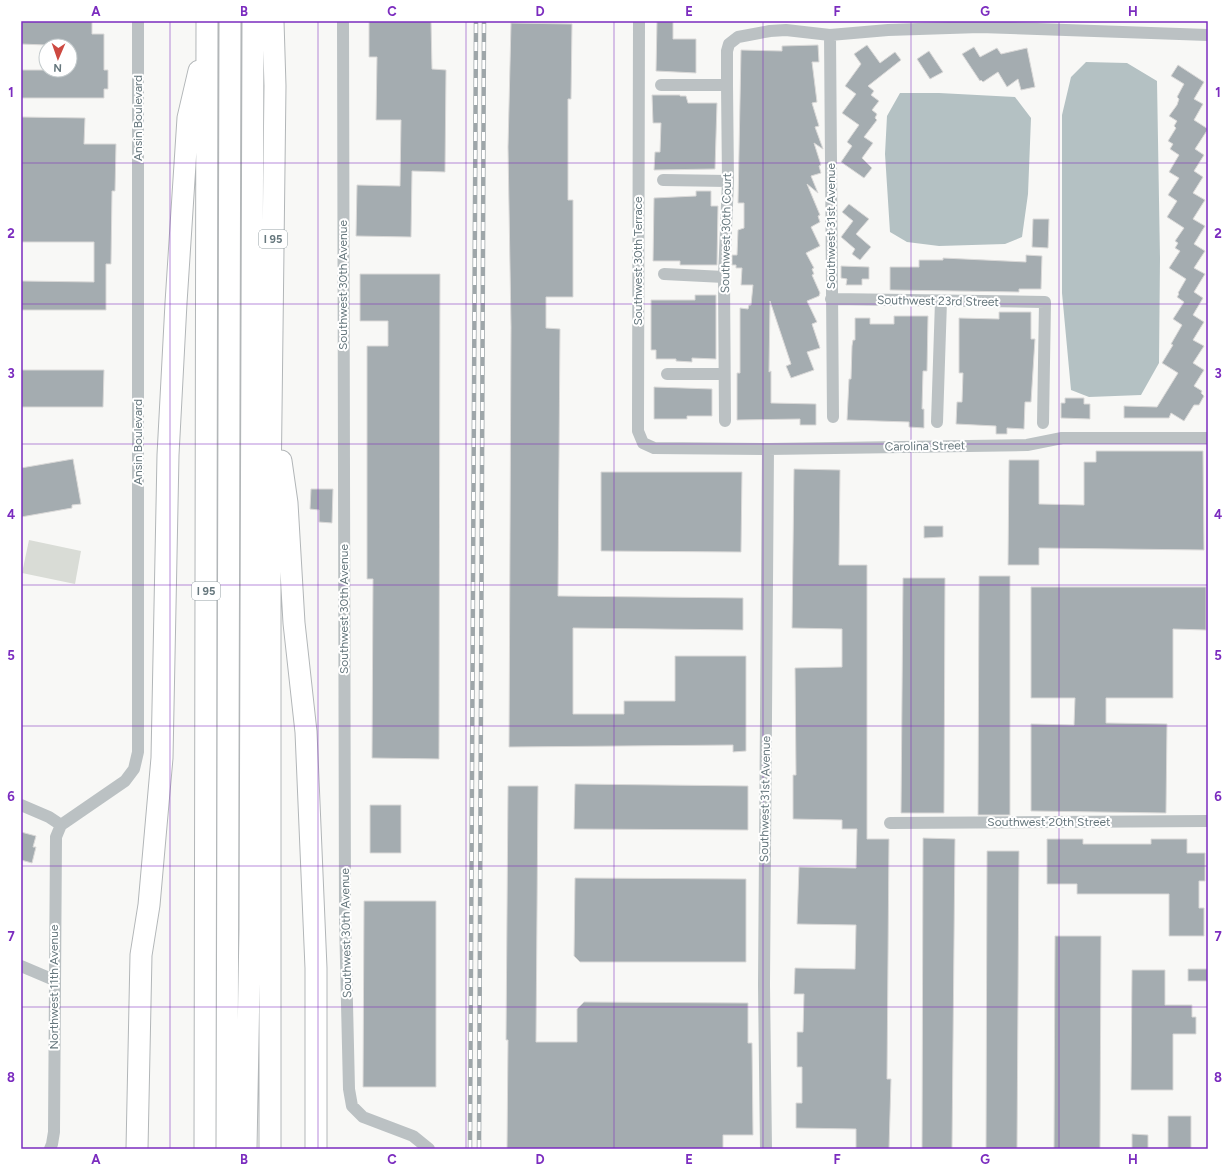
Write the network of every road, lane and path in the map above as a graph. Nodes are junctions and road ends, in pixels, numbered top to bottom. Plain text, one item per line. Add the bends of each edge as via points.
1 (138, 21) edge
2 (230, 21) edge
3 (253, 21) edge
4 (274, 21) edge
5 (286, 21) edge
6 (343, 21) edge
7 (640, 21) edge
8 (980, 24) edge
9 (786, 26) edge
10 (888, 26) edge
11 (1096, 26) edge
12 (207, 27) edge
13 (830, 35) junction
14 (1208, 35) edge
15 (661, 85) dead end
16 (727, 85) junction
17 (275, 86) junction
18 (663, 180) dead end
19 (728, 181) junction
20 (664, 274) dead end
21 (724, 277) junction
22 (831, 299) junction
23 (941, 301) junction
24 (667, 374) dead end
25 (724, 374) junction
26 (271, 391) junction
27 (833, 417) dead end
28 (725, 421) dead end
29 (937, 422) dead end
30 (1043, 423) dead end
31 (1208, 438) edge
32 (643, 443) joint
33 (768, 449) junction
34 (21, 805) edge
35 (1208, 821) edge
36 (890, 823) dead end
37 (61, 825) junction
38 (21, 966) edge
39 (54, 980) junction
40 (137, 1125) junction
41 (318, 1145) edge
42 (50, 1149) edge
43 (127, 1149) edge
44 (138, 1149) edge
45 (205, 1149) edge
46 (227, 1149) edge
47 (246, 1149) edge
48 (270, 1149) edge
49 (429, 1149) edge
50 (766, 1149) edge

1 - 37 street, Ansin Boulevard via 138,752 134,769 125,781
2 - 46 highway
3 - 47 highway via 250,929
4 - 17 highway, I 95
5 - 17 highway
6 - 49 street, Southwest 30th Avenue via 344,903 349,1089 352,1106 363,1117 413,1136
7 - 32 street, Southwest 30th Terrace via 638,432
8 - 10 street
8 - 11 street
9 - 13 street
9 - 16 street, Southwest 30th Court via 738,37 729,44
10 - 13 street
11 - 14 street
12 - 40 highway via 188,118 168,455 162,758 149,904 141,955
12 - 45 highway, I 95
13 - 22 street, Southwest 31st Avenue
15 - 16 street
16 - 19 street, Southwest 30th Court
17 - 26 highway, I 95
18 - 19 street
19 - 21 street, Southwest 30th Court
20 - 21 street
21 - 25 street, Southwest 30th Court
22 - 23 street, Southwest 23rd Street
22 - 27 street, Southwest 31st Avenue
23 - 29 street
23 - 30 street, Southwest 23rd Street via 1045,302
24 - 25 street
25 - 28 street, Southwest 30th Court
26 - 41 highway via 287,503 294,623 306,732 316,968
26 - 48 highway, I 95
31 - 33 street, Carolina Street via 1062,438 1027,445
32 - 33 street, Carolina Street via 656,448
33 - 50 street, Southwest 31st Avenue via 764,977
34 - 37 street
35 - 36 street, Southwest 20th Street
37 - 39 street, Northwest 11th Avenue via 56,837
38 - 39 street
39 - 42 street, Northwest 11th Avenue via 54,1132
40 - 43 highway
40 - 44 highway

